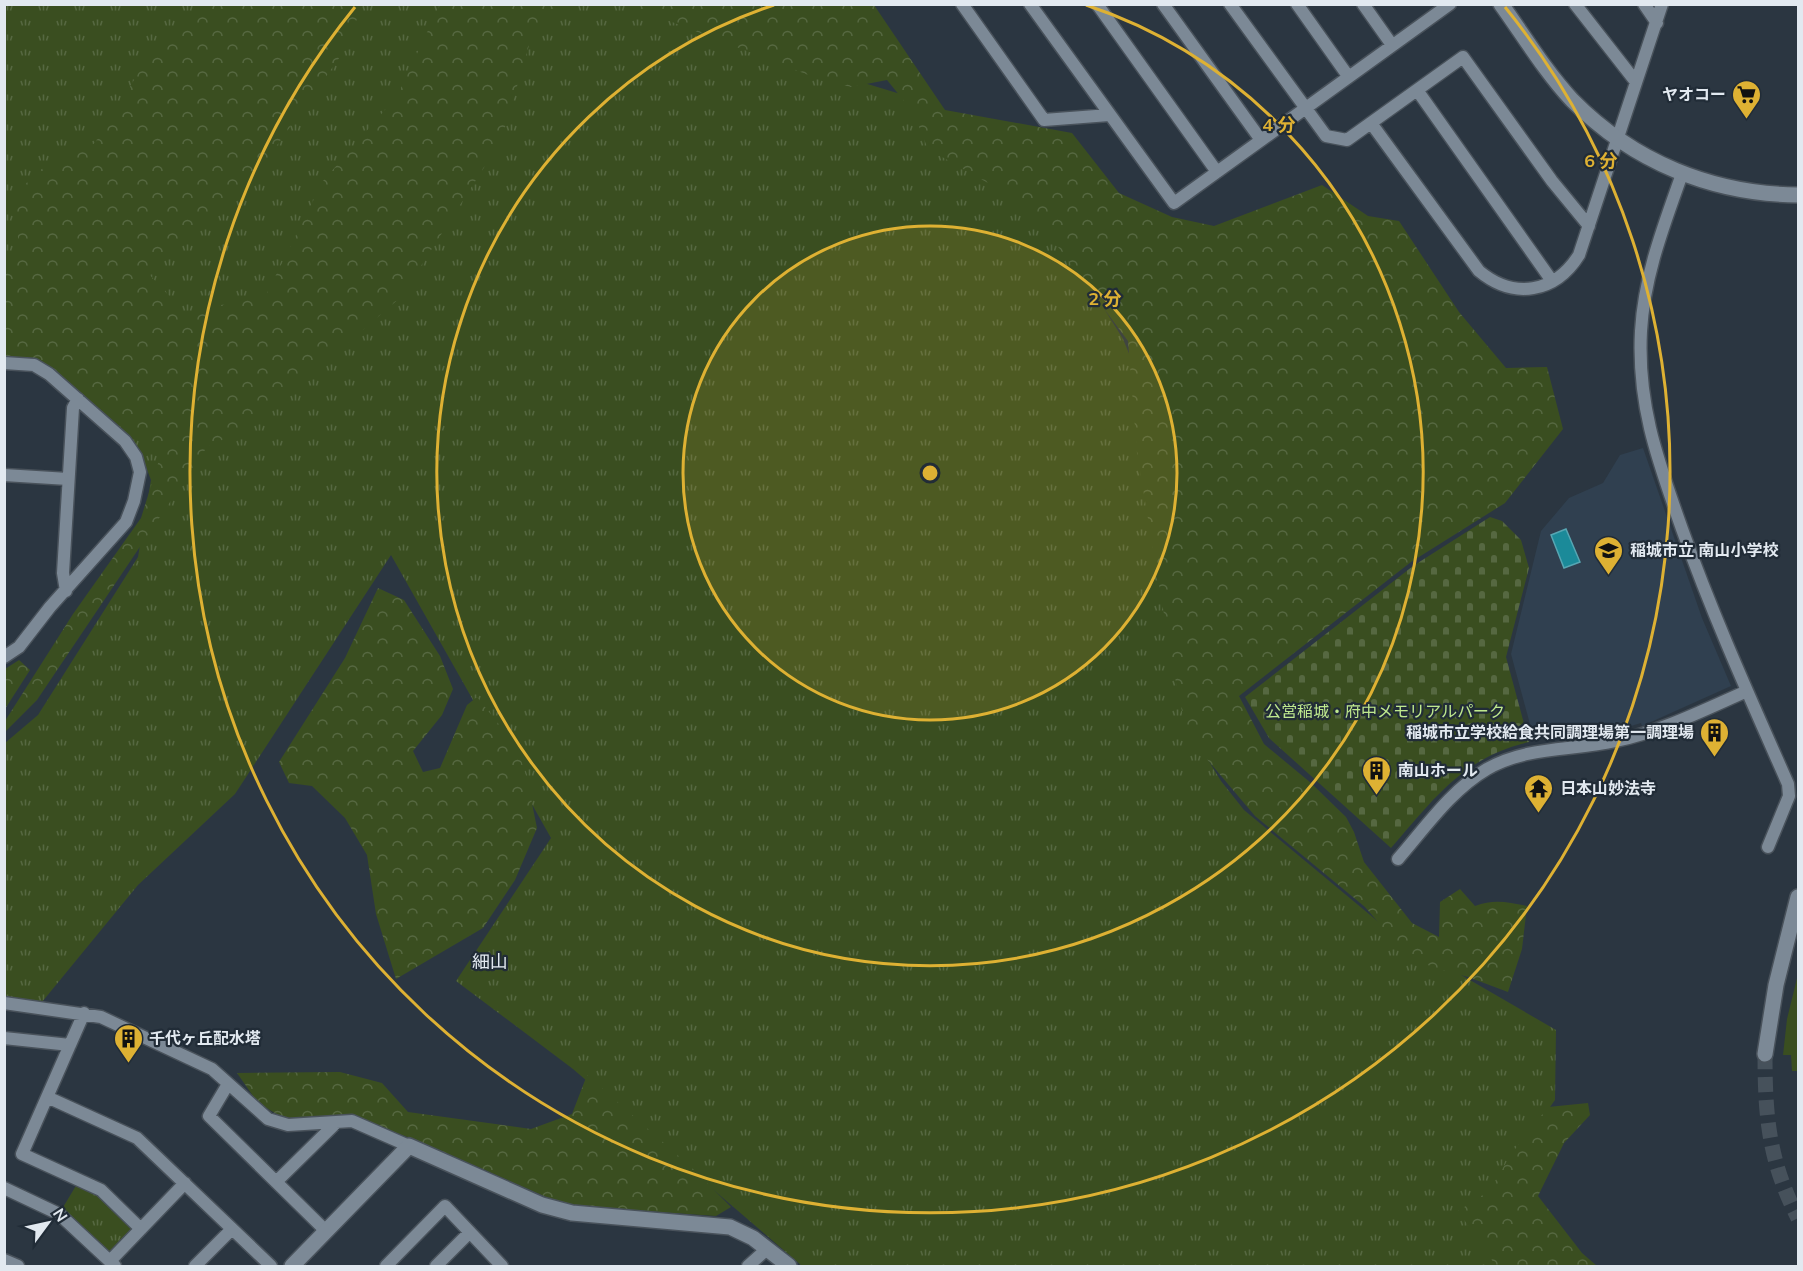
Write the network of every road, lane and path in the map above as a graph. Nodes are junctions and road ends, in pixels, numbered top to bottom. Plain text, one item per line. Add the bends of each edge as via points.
1 (962, 4) edge
2 (1030, 4) edge
3 (1098, 4) edge
4 (1163, 4) edge
5 (1230, 4) edge
6 (1297, 4) edge
7 (1363, 4) edge
8 (1450, 4) edge
9 (1501, 4) edge
10 (1575, 4) edge
11 (1644, 4) edge
12 (1662, 4) edge
13 (1433, 9) edge
14 (1657, 23) junction
15 (1392, 45) junction
16 (1348, 76) junction
17 (1636, 82) junction
18 (1417, 90) junction
19 (1305, 109) junction
20 (1109, 115) junction
21 (1371, 123) junction
22 (1618, 138) junction
23 (1261, 140) junction
24 (1217, 172) junction
25 (1682, 174) junction
26 (1798, 195) edge
27 (1589, 226) junction
28 (1552, 281) junction
29 (4, 363) edge
30 (78, 399) junction
31 (4, 475) edge
32 (68, 479) junction
33 (66, 591) junction
34 (4, 657) edge
35 (1747, 690) junction
36 (1768, 847) dead end
37 (1398, 859) dead end
38 (1798, 897) edge
39 (4, 1003) edge
40 (84, 1013) junction
41 (4, 1038) edge
42 (70, 1045) junction
43 (1765, 1054) tunnel mouth
44 (228, 1084) junction
45 (47, 1097) junction
46 (337, 1122) junction
47 (409, 1146) junction
48 (276, 1182) junction
49 (185, 1183) junction
50 (4, 1188) edge
51 (141, 1229) junction
52 (232, 1229) junction
53 (326, 1231) junction
54 (470, 1232) junction
55 (767, 1249) junction
56 (4, 1260) edge
57 (112, 1264) edge
58 (18, 1266) edge
59 (195, 1266) edge
60 (271, 1266) edge
61 (292, 1266) edge
62 (386, 1266) edge
63 (436, 1266) edge
64 (502, 1266) edge
65 (748, 1266) edge
66 (789, 1266) edge

1 - 20 street via 1044,120
2 - 20 street
3 - 24 street
4 - 23 street
5 - 19 street
6 - 16 street
7 - 15 street
8 - 13 street
9 - 22 street via 1571,99
10 - 17 street
11 - 14 street
12 - 14 street
13 - 15 street
14 - 17 street
15 - 16 street
16 - 19 street
17 - 22 street
18 - 21 street
18 - 27 street via 1463,57
18 - 28 street
19 - 21 street via 1326,136 1347,140
19 - 23 street
20 - 24 street via 1174,203
21 - 28 street via 1479,271 1507,288 1534,288
22 - 25 street
22 - 27 street
23 - 24 street
25 - 26 street via 1737,190
25 - 35 street via 1645,292 1640,354 1643,402 1653,447 1684,535
27 - 28 street via 1580,255
29 - 30 street via 42,369
30 - 32 street via 73,408
30 - 33 street via 125,441 140,472 135,501 126,522
31 - 32 street
32 - 33 street via 63,573
33 - 34 street via 19,647
35 - 36 street via 1790,790
35 - 37 street via 1648,732 1614,742 1534,752 1497,764 1454,795
38 - 43 street via 1776,985
39 - 40 street
40 - 42 street
40 - 44 street via 174,1050 212,1069
41 - 42 street
42 - 45 street
44 - 46 street via 268,1119 288,1125
44 - 48 street via 209,1116
45 - 49 street via 137,1138
45 - 51 street via 22,1154 101,1190
46 - 47 street via 352,1121
46 - 48 street
47 - 53 street
47 - 55 street via 542,1205 572,1213 729,1227
48 - 53 street
49 - 51 street
49 - 52 street
50 - 57 street via 59,1214
51 - 57 street
52 - 59 street
52 - 60 street
53 - 61 street
54 - 62 street via 445,1206
54 - 63 street
54 - 64 street
55 - 65 street
55 - 66 street
56 - 58 street

